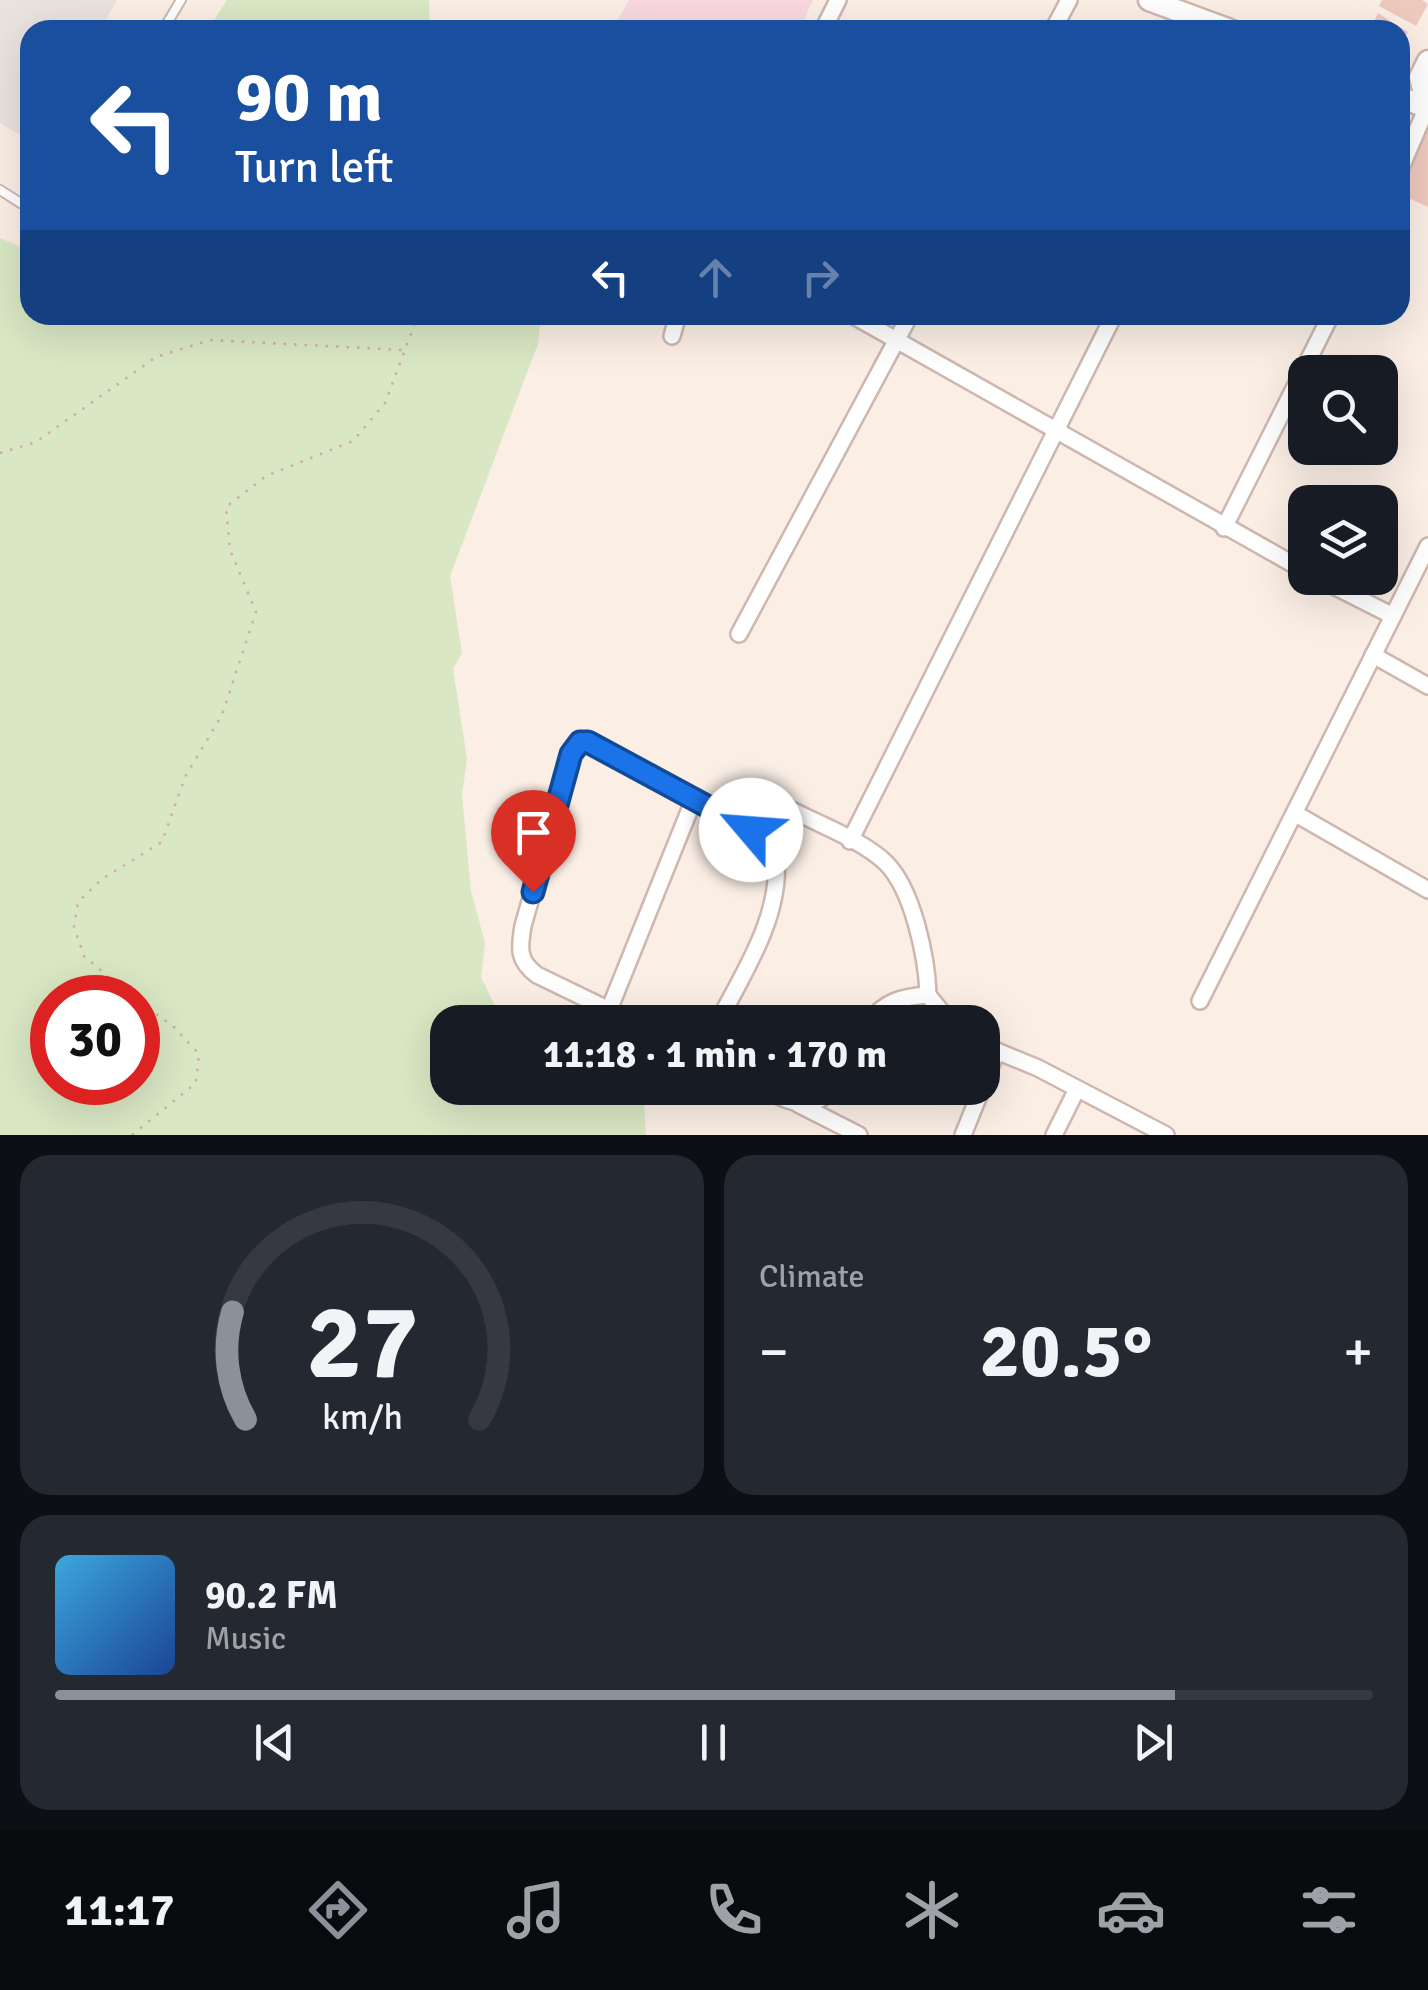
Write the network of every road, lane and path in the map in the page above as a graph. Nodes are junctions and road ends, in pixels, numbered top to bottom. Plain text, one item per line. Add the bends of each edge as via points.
1 (1149, 0) edge
2 (1203, 20) edge
3 (1424, 69) edge
4 (1428, 108) edge
5 (1410, 148) edge
6 (414, 325) edge
7 (675, 325) edge
8 (868, 325) edge
9 (905, 325) edge
10 (1109, 325) edge
11 (1325, 325) edge
12 (672, 336) dead end
13 (896, 342) junction
14 (405, 350) junction
15 (1056, 430) junction
16 (0, 453) edge
17 (1224, 528) junction
18 (1428, 546) edge
19 (1288, 562) edge
20 (1352, 595) edge
21 (1393, 616) junction
22 (739, 634) dead end
23 (1373, 655) junction
24 (1428, 686) edge
25 (694, 799) junction
26 (1296, 814) junction
27 (766, 829) junction
28 (850, 841) junction
29 (1428, 890) edge
30 (107, 975) edge
31 (928, 995) junction
32 (1200, 1001) dead end
33 (600, 1005) edge
34 (612, 1005) edge
35 (726, 1005) edge
36 (886, 1005) edge
37 (936, 1005) edge
38 (160, 1016) edge
39 (1000, 1053) edge
40 (1077, 1089) junction
41 (800, 1105) edge
42 (975, 1105) edge
43 (132, 1135) edge
44 (859, 1135) edge
45 (963, 1135) edge
46 (1054, 1135) edge
47 (1166, 1135) edge

1 - 2 main road
3 - 4 main road
4 - 5 street
6 - 14 path
7 - 12 street
8 - 13 street
9 - 13 street
10 - 15 street
11 - 17 street
13 - 15 street
13 - 22 street
14 - 16 path via 210,340 156,357 36,442
14 - 30 path via 385,402 352,441 266,476 226,507 230,550 256,612 222,715 186,777 162,842 78,902 74,927 84,956
15 - 17 street
15 - 28 street
17 - 19 street
18 - 21 street
20 - 21 street
21 - 23 street
23 - 24 street
23 - 26 street
25 - 27 street via 741,826
25 - 33 street via 588,742 574,746 520,955 537,975
25 - 34 street
26 - 29 street
26 - 32 street
27 - 28 street via 777,812 790,809
27 - 35 street via 776,859 773,896
28 - 31 street via 887,864 898,880 928,970
31 - 36 street
31 - 37 street
38 - 43 path via 199,1054 196,1083
39 - 40 street
40 - 46 street
40 - 47 street
41 - 44 street
42 - 45 street

